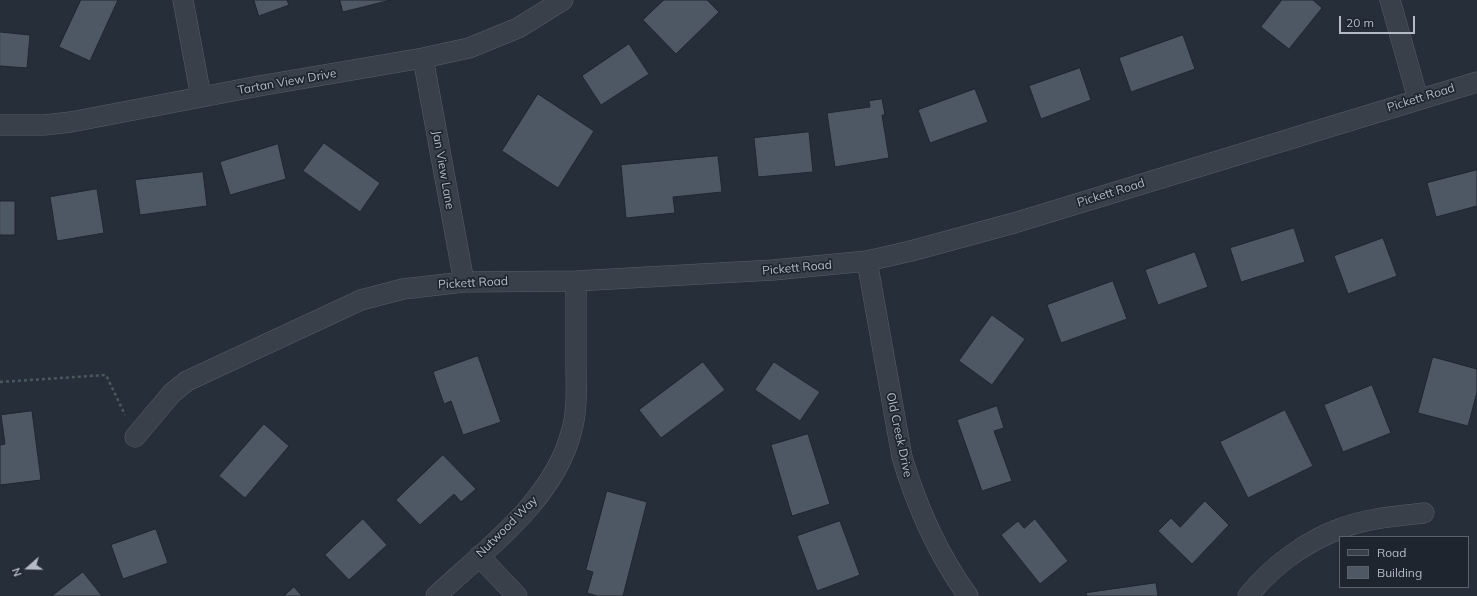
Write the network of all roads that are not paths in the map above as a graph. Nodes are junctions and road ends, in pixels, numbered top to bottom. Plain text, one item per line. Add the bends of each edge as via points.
1 (184, 0) edge
2 (563, 0) edge
3 (1390, 0) edge
4 (423, 58) junction
5 (1477, 82) edge
6 (201, 97) junction
7 (1418, 99) junction
8 (0, 125) edge
9 (867, 260) junction
10 (576, 281) junction
11 (464, 282) junction
12 (135, 437) road end
13 (1424, 513) dead end
14 (479, 556) junction
15 (436, 596) edge
16 (517, 596) edge
17 (968, 596) edge
18 (1248, 596) edge

1 - 6 street
2 - 4 street, Tartan View Drive via 518,28 469,48
3 - 7 street
4 - 6 street, Tartan View Drive
4 - 11 street, Jan View Lane
5 - 7 street, Pickett Road
6 - 8 street, Tartan View Drive via 71,122
7 - 9 street, Pickett Road via 1014,223 911,251
9 - 10 street, Pickett Road via 773,270
9 - 17 street, Old Creek Drive via 902,457 911,488 922,518 950,571
10 - 11 street, Pickett Road
10 - 14 street, Nutwood Way via 576,401 572,432 563,457 540,494
11 - 12 street, Pickett Road via 403,289 361,300 277,338 187,381 172,393
13 - 18 street via 1375,520 1343,528 1292,554
14 - 15 street, Nutwood Way
14 - 16 street

